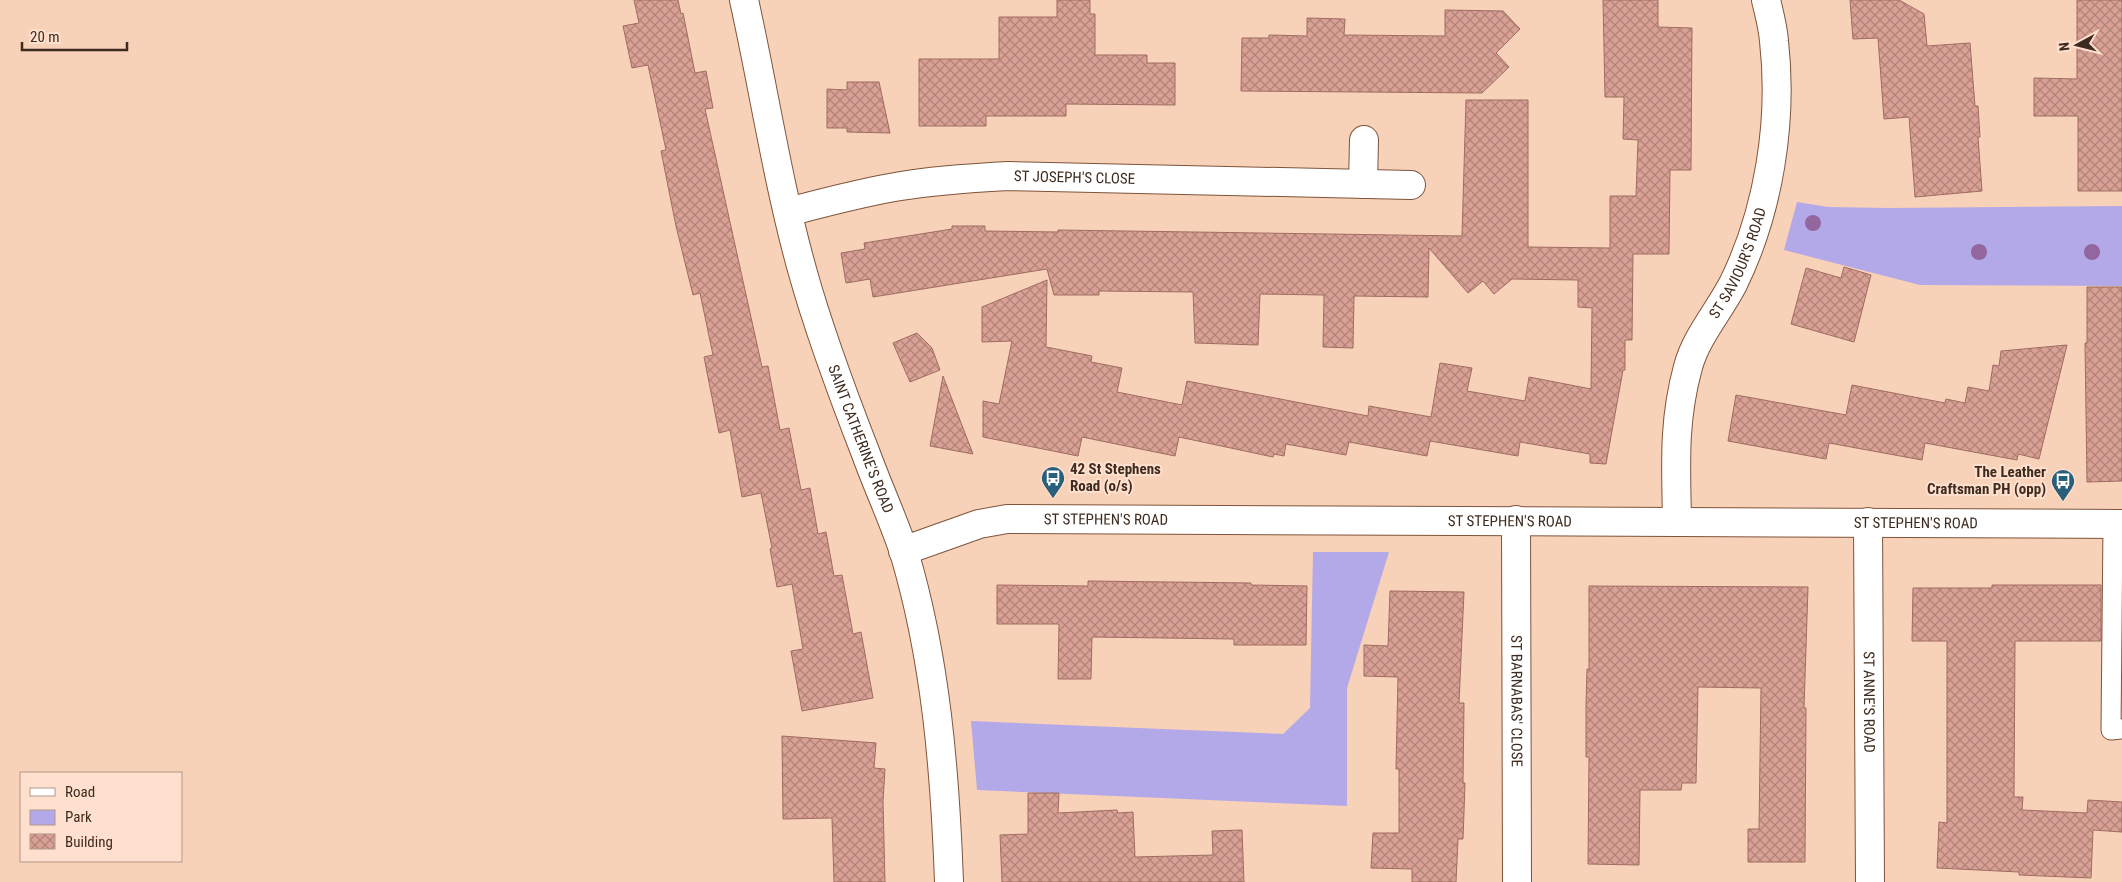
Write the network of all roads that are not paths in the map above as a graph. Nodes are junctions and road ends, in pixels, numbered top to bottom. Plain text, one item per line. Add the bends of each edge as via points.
1 (744, 0) edge
2 (1766, 0) edge
3 (1364, 140) dead end
4 (1363, 184) junction
5 (1411, 185) dead end
6 (788, 212) junction
7 (1516, 520) junction
8 (1677, 521) junction
9 (1868, 522) junction
10 (2118, 524) edge
11 (903, 551) junction
12 (2122, 729) edge
13 (949, 882) edge
14 (1517, 882) edge
15 (1870, 882) edge

1 - 6 street, SAINT CATHERINE'S ROAD
2 - 8 street, ST SAVIOUR'S ROAD via 1777,74 1771,156 1762,204 1749,246 1733,284 1688,364 1676,432
3 - 4 street
4 - 5 street, ST JOSEPH'S CLOSE
4 - 6 street, ST JOSEPH'S CLOSE via 1008,176 902,185
6 - 11 street, SAINT CATHERINE'S ROAD via 821,329
7 - 8 street, ST STEPHEN'S ROAD
7 - 11 street, ST STEPHEN'S ROAD via 1008,519 979,524
7 - 14 street, ST BARNABAS' CLOSE
8 - 9 street, ST STEPHEN'S ROAD
9 - 10 street, ST STEPHEN'S ROAD
9 - 15 street, ST ANNE'S ROAD
10 - 12 lane via 2112,730
11 - 13 street, SAINT CATHERINE'S ROAD via 918,607 932,682 942,759

